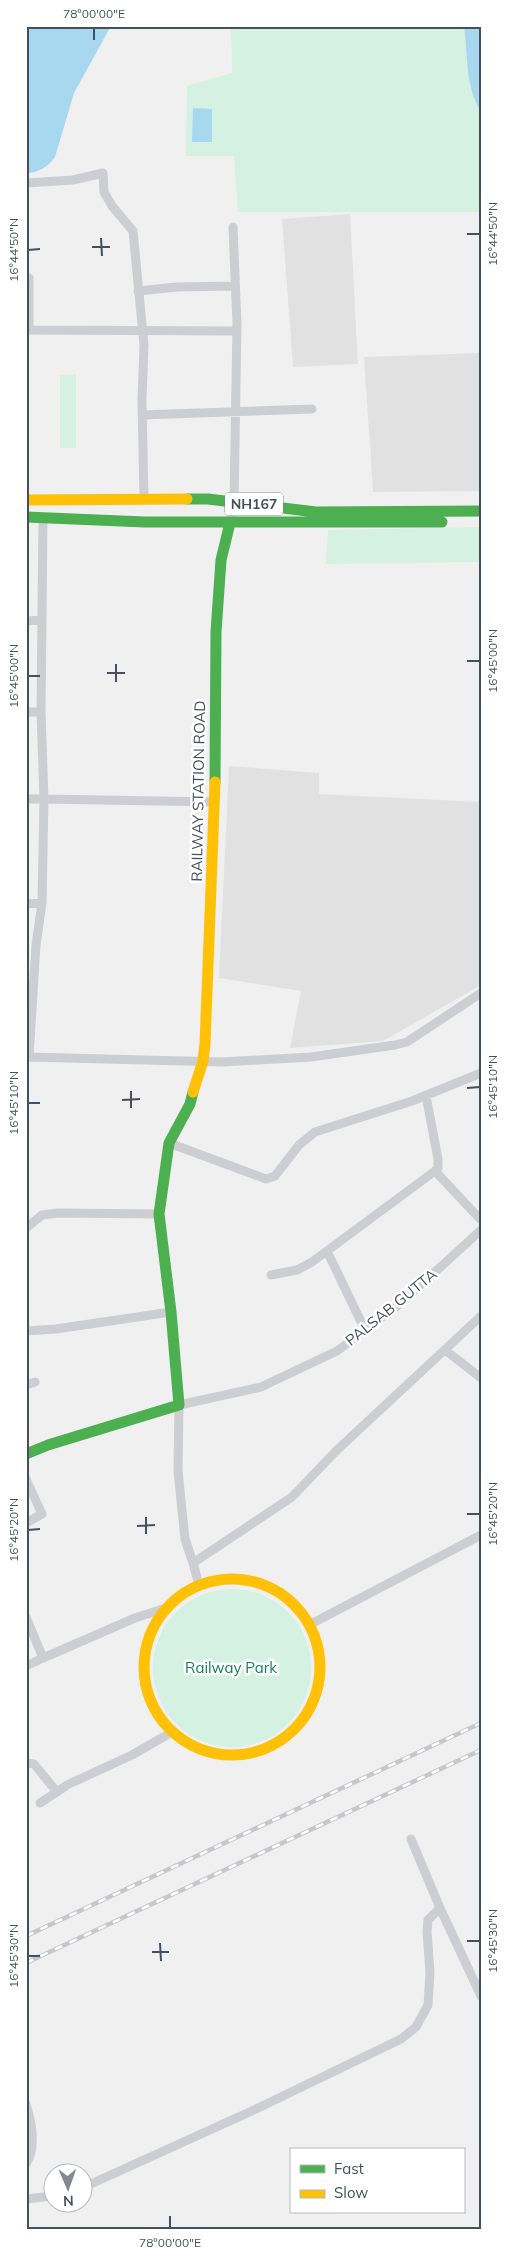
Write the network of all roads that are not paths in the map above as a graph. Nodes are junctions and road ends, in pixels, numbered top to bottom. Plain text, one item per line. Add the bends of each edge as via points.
1 (26, 183) edge
2 (233, 226) dead end
3 (29, 278) dead end
4 (235, 286) junction
5 (138, 291) junction
6 (28, 330) edge
7 (236, 331) junction
8 (142, 332) junction
9 (312, 409) dead end
10 (234, 413) junction
11 (142, 415) junction
12 (26, 500) edge
13 (144, 500) junction
14 (234, 502) junction
15 (481, 511) edge
16 (26, 517) edge
17 (44, 518) junction
18 (481, 521) edge
19 (230, 523) junction
20 (42, 620) junction
21 (26, 621) edge
22 (26, 712) edge
23 (41, 712) junction
24 (26, 799) edge
25 (44, 799) junction
26 (215, 802) junction
27 (26, 904) edge
28 (42, 904) junction
29 (481, 993) edge
30 (27, 1057) edge
31 (203, 1061) junction
32 (481, 1073) edge
33 (426, 1096) junction
34 (169, 1143) junction
35 (435, 1171) junction
36 (159, 1214) junction
37 (481, 1220) edge
38 (26, 1228) edge
39 (481, 1230) edge
40 (327, 1251) junction
41 (271, 1275) dead end
42 (172, 1312) junction
43 (481, 1316) edge
44 (365, 1330) junction
45 (26, 1331) edge
46 (445, 1350) junction
47 (481, 1378) edge
48 (36, 1382) dead end
49 (26, 1385) edge
50 (179, 1404) junction
51 (26, 1454) edge
52 (26, 1479) edge
53 (26, 1523) edge
54 (481, 1535) edge
55 (193, 1563) junction
56 (199, 1586) junction
57 (166, 1608) junction
58 (26, 1618) edge
59 (309, 1625) junction
60 (43, 1658) junction
61 (26, 1666) edge
62 (172, 1732) junction
63 (26, 1763) edge
64 (57, 1792) junction
65 (40, 1802) dead end
66 (410, 1839) dead end
67 (440, 1908) junction
68 (481, 1996) edge
69 (26, 2104) edge
70 (26, 2164) edge
71 (92, 2184) edge
72 (42, 2197) edge
73 (26, 2199) edge

1 - 5 street via 73,180 103,173 104,192 133,231
2 - 4 street
3 - 6 street
4 - 5 street
4 - 7 street
5 - 8 street
6 - 8 street
7 - 8 street
7 - 10 street
8 - 11 street
9 - 10 street
10 - 11 street
10 - 14 street
11 - 13 street
12 - 13 main road, NH167
13 - 14 main road, NH167
14 - 15 main road, NH167 via 316,512
14 - 19 street
16 - 17 main road, NH167
17 - 19 main road, NH167
17 - 20 street
18 - 19 main road, NH167
19 - 26 main road, RAILWAY STATION ROAD via 220,560 216,632
20 - 21 street
20 - 23 street
22 - 23 street
23 - 25 street
24 - 25 street
25 - 26 street
25 - 28 street
26 - 31 main road, RAILWAY STATION ROAD
27 - 28 street
28 - 30 street
29 - 31 street via 407,1042 311,1057
30 - 31 street
31 - 34 main road, RAILWAY STATION ROAD via 190,1104
32 - 33 street
33 - 34 street via 308,1136 275,1176 266,1179
33 - 35 street via 438,1159
34 - 36 main road
35 - 37 street
35 - 40 street
36 - 38 street via 57,1213 42,1216
36 - 42 main road
39 - 44 street, PALSAB GUTTA via 400,1304
40 - 41 street via 297,1270
40 - 44 street
42 - 45 street
42 - 50 main road
43 - 46 street
44 - 50 street, PALSAB GUTTA via 337,1351 261,1387
46 - 47 street
46 - 55 street via 336,1451 292,1497
48 - 49 street
50 - 51 main road
50 - 55 street via 178,1471 184,1539
52 - 53 street via 42,1514
54 - 59 street
55 - 56 street
56 - 57 main road
56 - 59 main road via 219,1580 262,1584 281,1594
57 - 60 street
57 - 62 main road via 151,1631 144,1657 145,1684 154,1710
58 - 60 street
59 - 62 main road via 318,1649 320,1675 313,1701 302,1720 286,1736 267,1748 246,1754 223,1754 201,1750
60 - 61 street
62 - 64 street
63 - 64 street via 34,1764
64 - 65 street
66 - 67 street
67 - 68 street
67 - 71 street via 428,1920 428,2005 416,2027 401,2039 256,2110
69 - 70 street via 33,2145 32,2155
72 - 73 street

